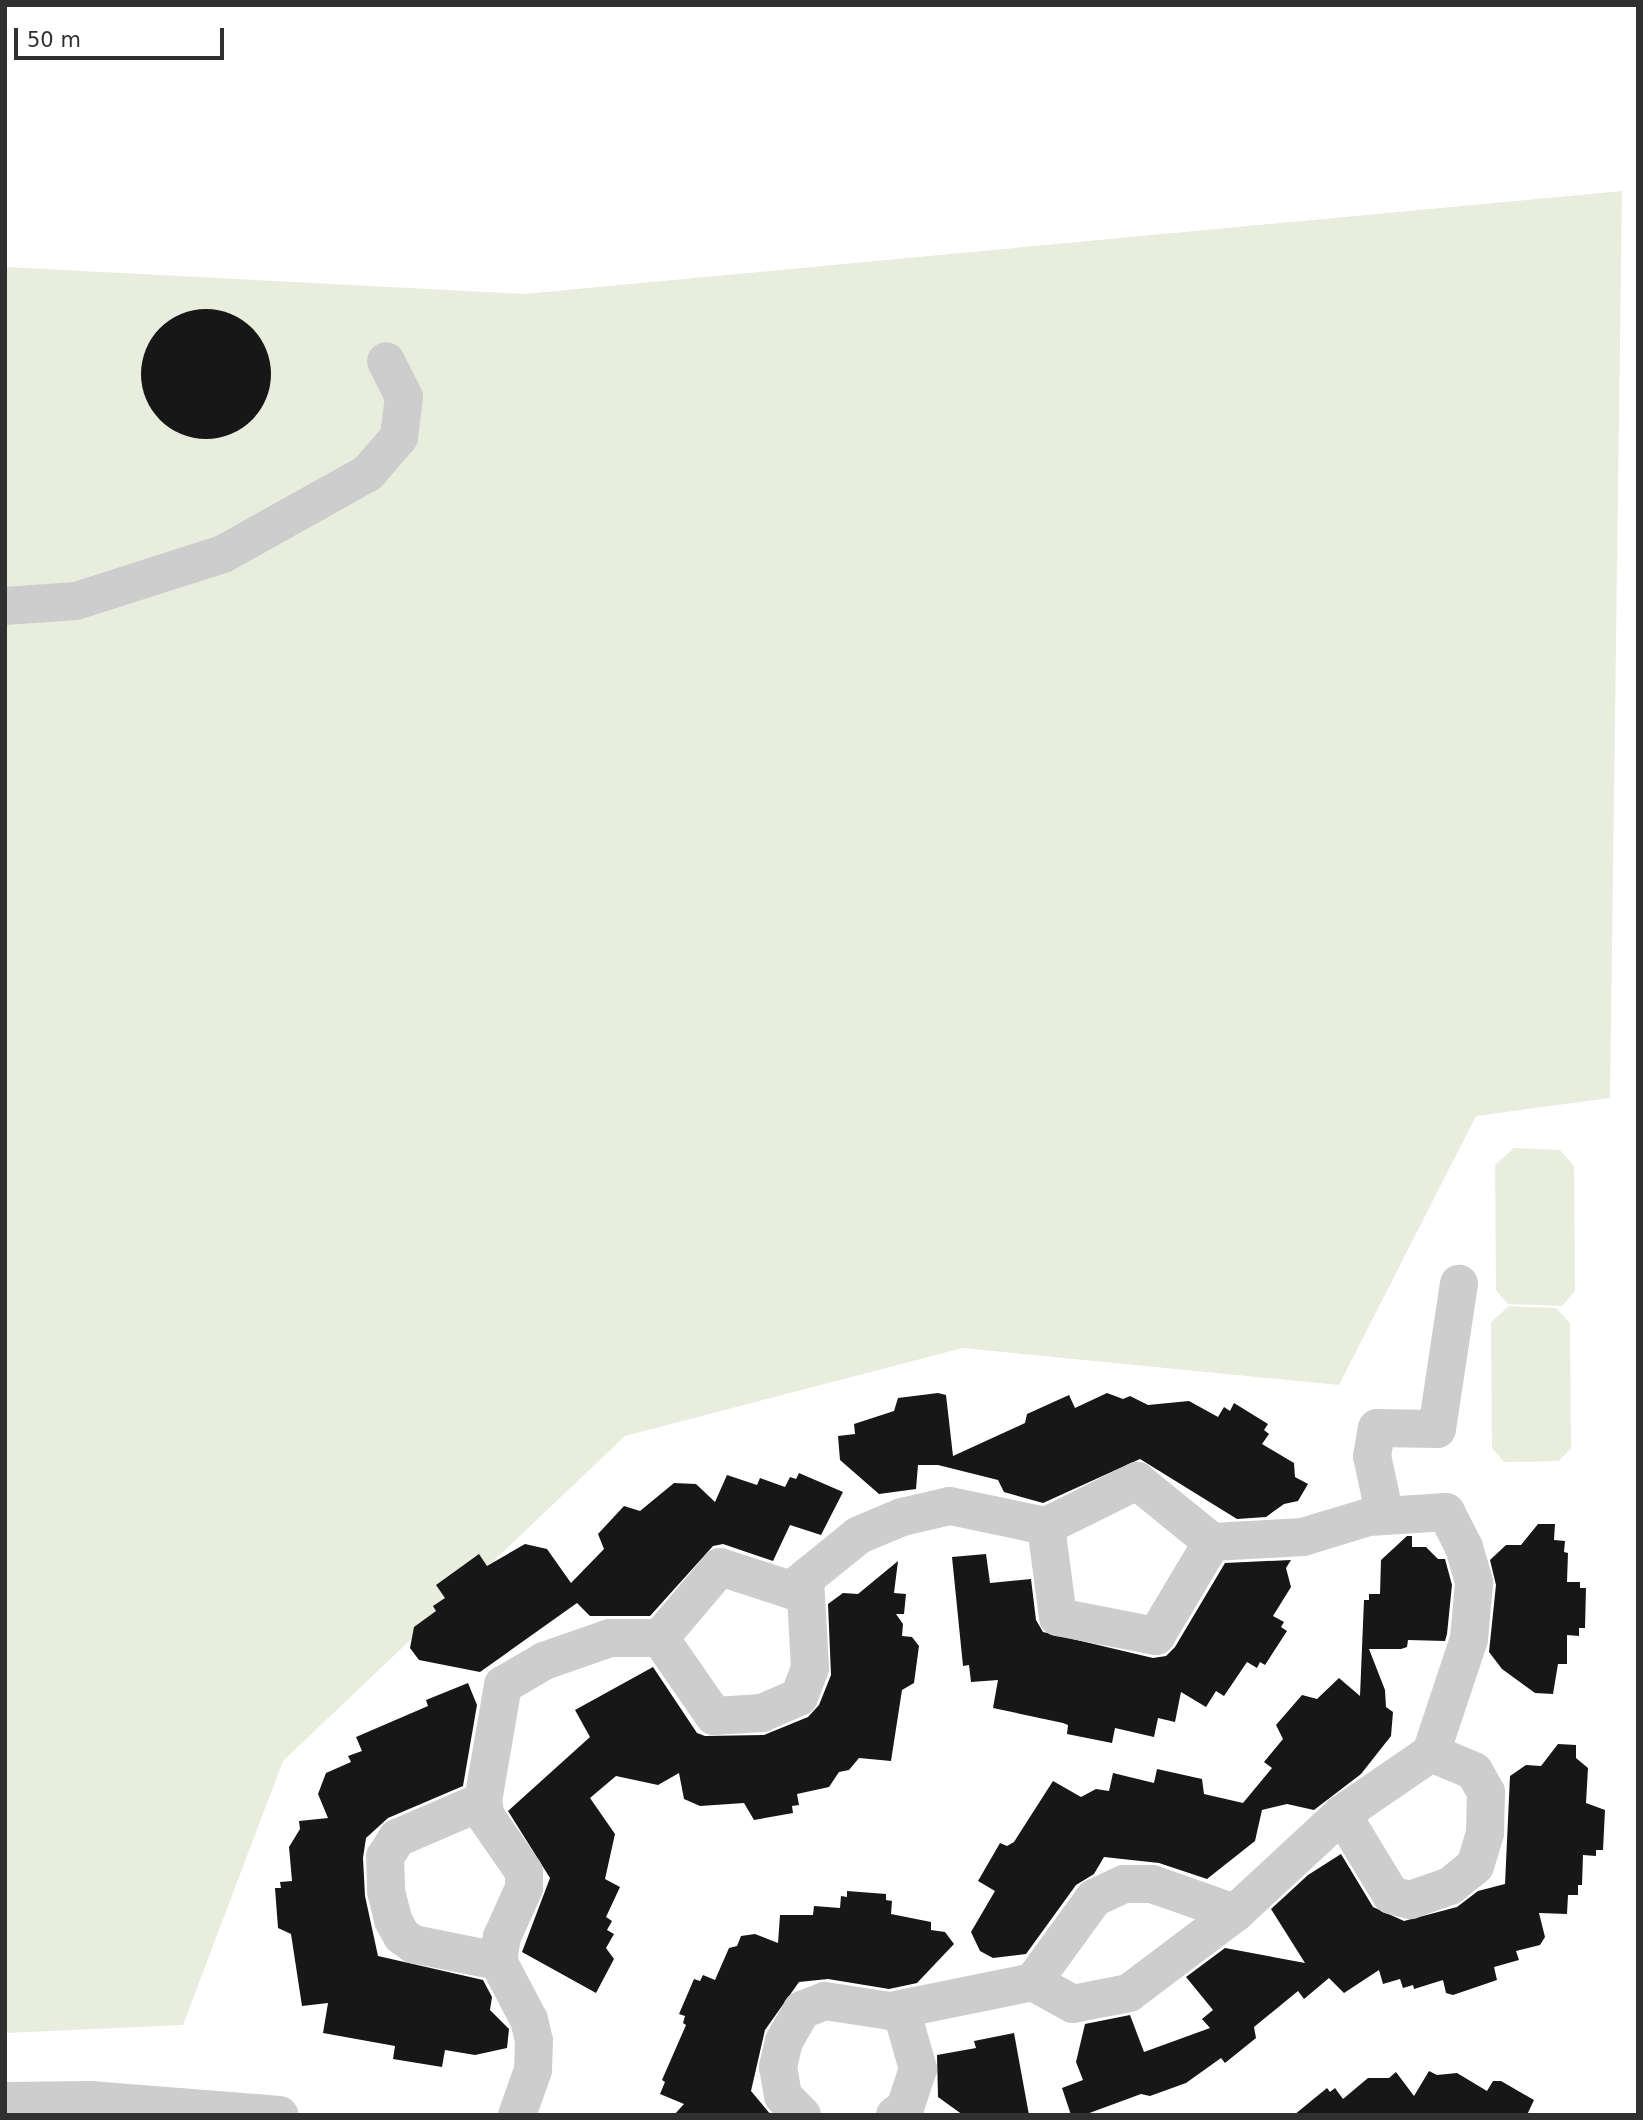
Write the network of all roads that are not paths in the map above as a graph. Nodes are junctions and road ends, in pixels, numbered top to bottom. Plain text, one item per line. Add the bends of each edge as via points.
1 (386, 361) dead end
2 (5, 606) edge
3 (1459, 1284) dead end
4 (1377, 1517) junction
5 (1046, 1526) junction
6 (1212, 1542) junction
7 (805, 1579) junction
8 (660, 1638) junction
9 (1431, 1753) junction
10 (483, 1801) junction
11 (1342, 1814) junction
12 (1235, 1913) junction
13 (498, 1961) junction
14 (1033, 1982) junction
15 (901, 2009) junction
16 (5, 2101) edge
17 (279, 2115) edge
18 (517, 2115) edge
19 (802, 2115) edge
20 (895, 2115) edge

1 - 2 street via 404,397 399,437 369,473 223,554 76,601
3 - 4 street via 1437,1429 1377,1428 1372,1456
4 - 6 street via 1304,1537
4 - 9 street via 1446,1512 1464,1547 1474,1583 1469,1639
5 - 6 street via 1137,1481
5 - 6 street via 1058,1617 1156,1636
5 - 7 street via 950,1506 902,1517 859,1535
7 - 8 street via 791,1590 720,1567
7 - 8 street via 810,1668 799,1696 762,1713 714,1716
8 - 10 street via 610,1638 544,1661 503,1685
9 - 11 street
9 - 11 street via 1474,1771 1486,1792 1485,1833 1475,1866 1450,1886 1410,1900 1391,1895
10 - 13 street via 486,1817 524,1872 524,1888 502,1937
10 - 13 street via 397,1839 386,1857 386,1891 397,1928 414,1944
11 - 12 street
12 - 14 street via 1129,1993 1073,2004
12 - 14 street via 1152,1884 1124,1884 1094,1898
13 - 18 street via 529,2020 534,2041 533,2070
14 - 15 street
15 - 19 street via 825,2001 802,2010 784,2041 778,2067 783,2096
15 - 20 street via 918,2069 905,2108
16 - 17 street via 90,2100

